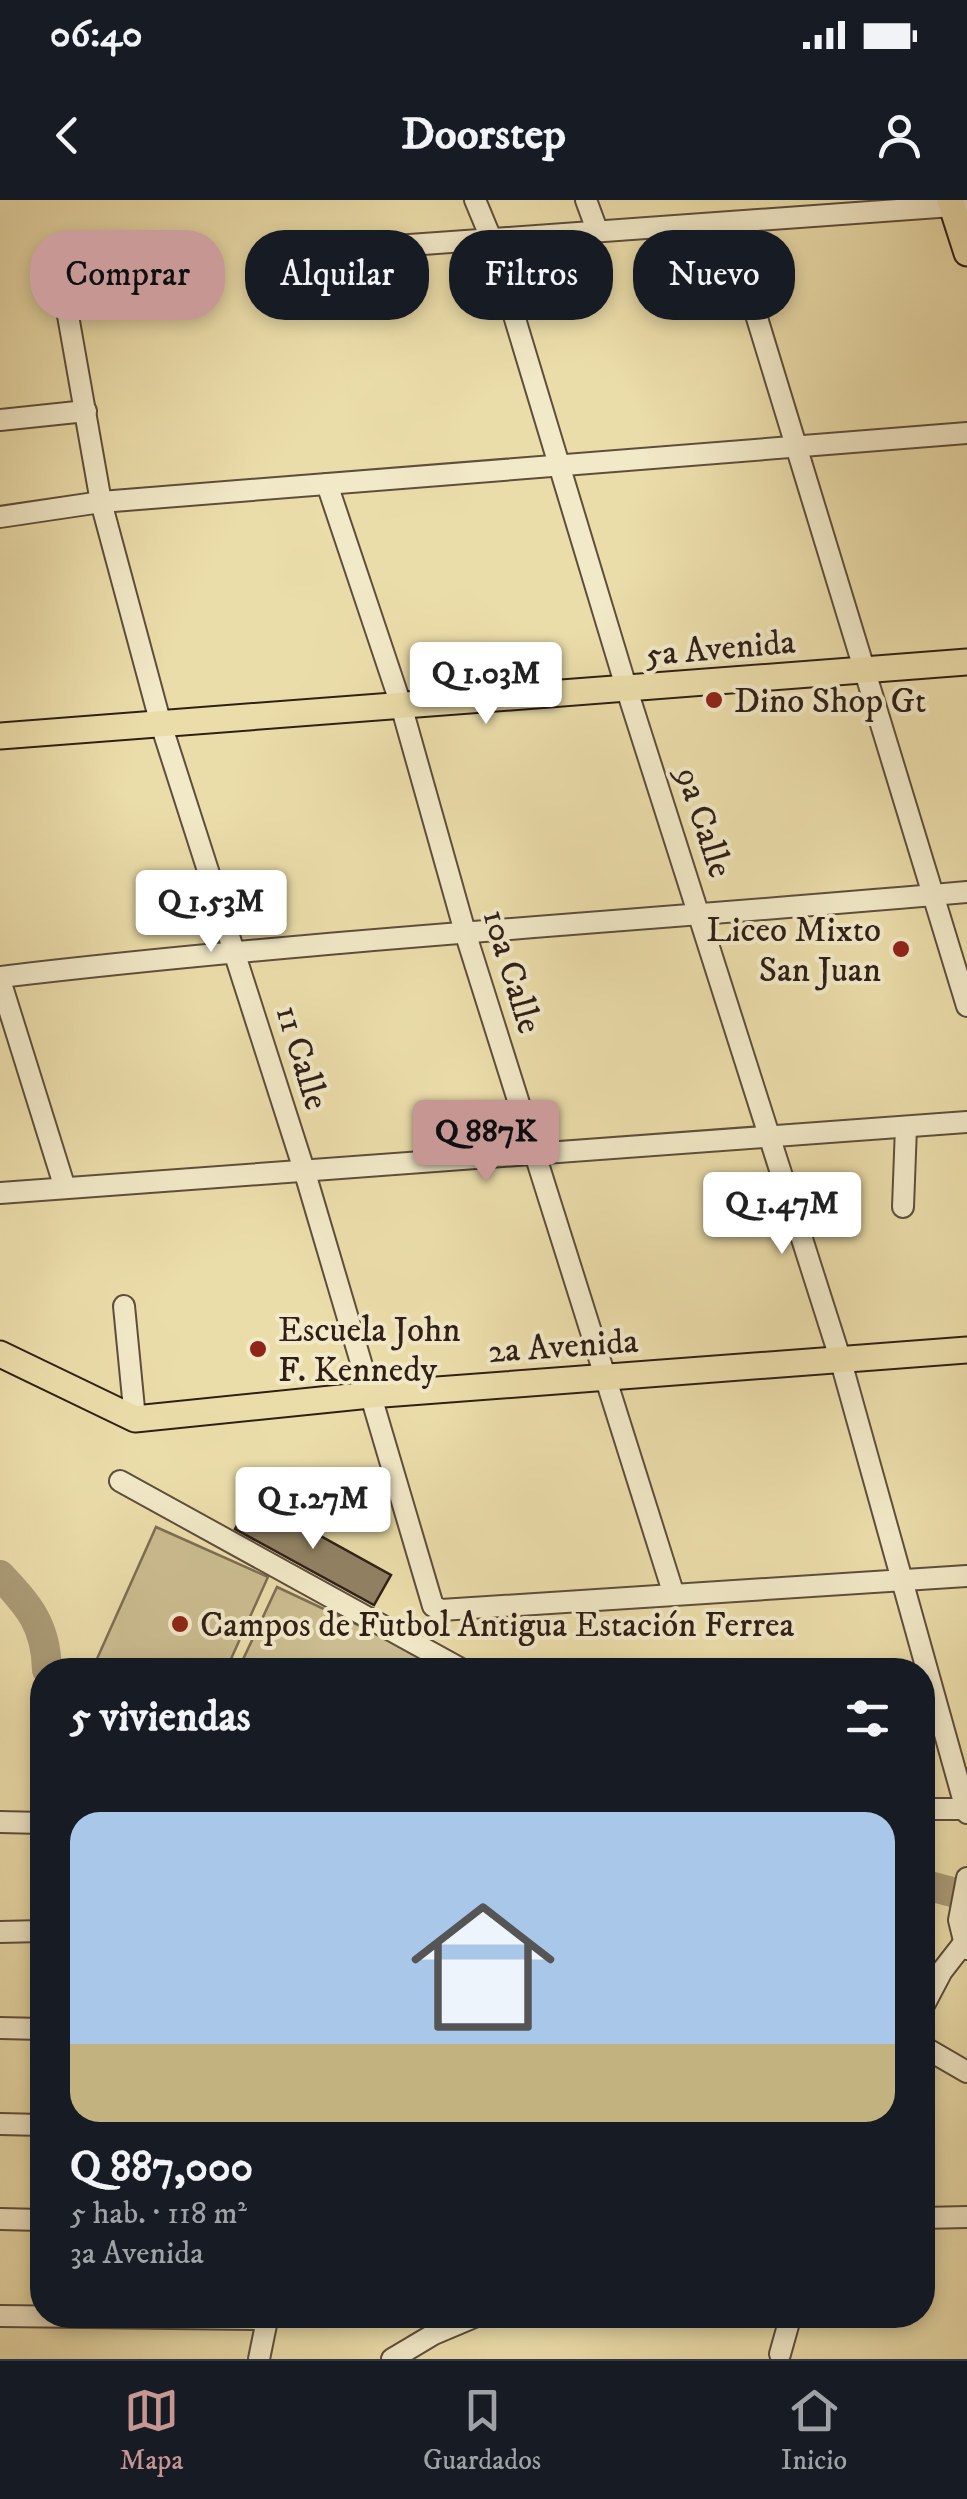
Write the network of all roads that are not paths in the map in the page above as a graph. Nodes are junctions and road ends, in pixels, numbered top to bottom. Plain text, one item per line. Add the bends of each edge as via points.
1 (475, 200) edge
2 (586, 200) edge
3 (956, 204) edge
4 (728, 223) junction
5 (488, 230) edge
6 (597, 230) joint
7 (967, 253) edge
8 (69, 320) edge
9 (516, 320) edge
10 (86, 411) junction
11 (0, 420) edge
12 (967, 432) edge
13 (796, 446) junction
14 (561, 468) junction
15 (326, 484) junction
16 (102, 502) junction
17 (0, 517) edge
18 (967, 662) edge
19 (867, 670) junction
20 (628, 690) junction
21 (402, 705) junction
22 (160, 720) junction
23 (0, 736) edge
24 (967, 892) edge
25 (933, 895) junction
26 (702, 917) junction
27 (466, 932) junction
28 (237, 952) junction
29 (0, 979) edge
30 (967, 1006) edge
31 (967, 1122) edge
32 (906, 1127) junction
33 (770, 1138) junction
34 (538, 1156) junction
35 (305, 1173) junction
36 (64, 1185) junction
37 (0, 1192) edge
38 (903, 1207) dead end
39 (124, 1306) dead end
40 (967, 1350) edge
41 (0, 1354) edge
42 (840, 1358) junction
43 (606, 1377) junction
44 (370, 1395) junction
45 (136, 1418) junction
46 (120, 1481) dead end
47 (967, 1576) edge
48 (905, 1581) junction
49 (673, 1592) junction
50 (441, 1658) edge
51 (925, 1658) edge
52 (935, 1694) edge
53 (935, 1810) edge
54 (966, 1811) edge
55 (0, 1822) edge
56 (30, 1823) edge
57 (967, 1878) edge
58 (0, 1932) edge
59 (30, 1932) edge
60 (964, 1938) edge
61 (935, 1987) edge
62 (0, 2028) edge
63 (30, 2028) edge
64 (935, 2054) edge
65 (967, 2072) edge
66 (0, 2124) edge
67 (30, 2125) edge
68 (967, 2216) edge
69 (935, 2217) edge
70 (0, 2220) edge
71 (30, 2220) edge
72 (0, 2316) edge
73 (30, 2316) edge
74 (265, 2328) edge
75 (448, 2328) edge
76 (787, 2328) edge
77 (780, 2354) dead end
78 (259, 2359) edge
79 (392, 2359) edge

1 - 5 street, 9a Calle
2 - 6 street
3 - 4 street
3 - 7 main road
4 - 6 street
4 - 13 street
8 - 10 street, 11 Calle
9 - 14 street, 9a Calle
10 - 11 street
10 - 16 street, 11 Calle
12 - 13 street
13 - 14 street
13 - 19 street
14 - 15 street
14 - 20 street, 9a Calle
15 - 16 street
15 - 21 street, 10a Calle
16 - 17 street
16 - 22 street, 11 Calle
18 - 19 main road, 5a Avenida
19 - 20 main road, 5a Avenida
19 - 25 street
20 - 21 main road, 5a Avenida
20 - 26 street, 9a Calle
21 - 22 main road, 5a Avenida
21 - 27 street, 10a Calle
22 - 23 main road, 5a Avenida
22 - 28 street, 11 Calle
24 - 25 street
25 - 26 street
25 - 30 street
26 - 27 street
26 - 33 street, 9a Calle
27 - 28 street
27 - 34 street, 10a Calle
28 - 29 street
28 - 35 street, 11 Calle
29 - 36 street
31 - 32 street
32 - 33 street
32 - 38 street
33 - 34 street
33 - 42 street, 9a Calle
34 - 35 street
34 - 43 street, 10a Calle
35 - 36 street
35 - 44 street, 11 Calle
36 - 37 street
39 - 45 street
40 - 42 main road, 2a Avenida
41 - 45 main road
42 - 43 main road, 2a Avenida
42 - 48 street, 9a Calle
43 - 44 main road, 2a Avenida
43 - 49 street, 10a Calle
44 - 45 main road, 2a Avenida
44 - 49 street, 11 Calle via 433,1606
46 - 50 street
47 - 48 street
48 - 49 street
48 - 51 street, 9a Calle
52 - 54 street, 9a Calle
53 - 54 street
55 - 56 street
57 - 60 street
58 - 59 street
60 - 61 street
62 - 63 street
64 - 65 street
66 - 67 street
68 - 69 street
70 - 71 street
72 - 73 street
74 - 78 street
75 - 79 street
76 - 77 street

